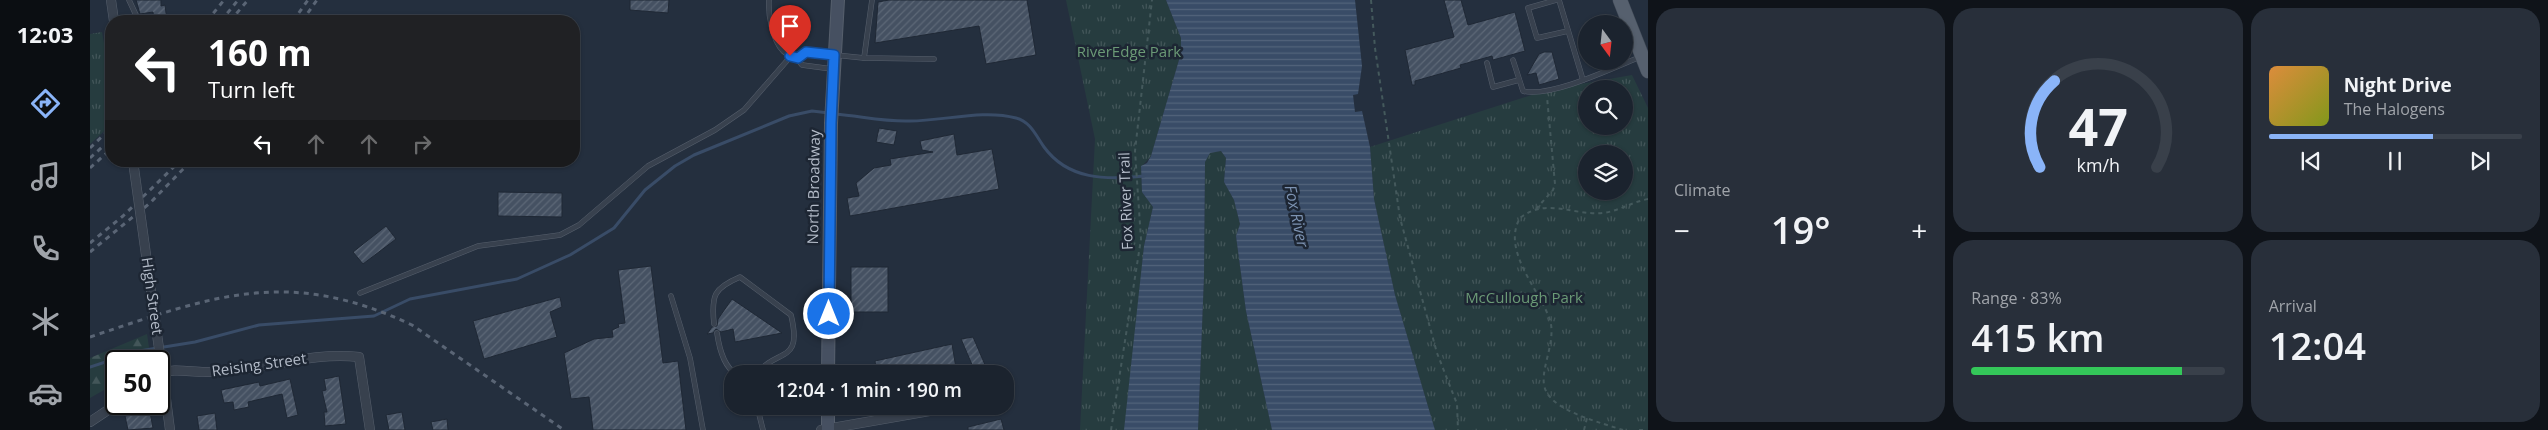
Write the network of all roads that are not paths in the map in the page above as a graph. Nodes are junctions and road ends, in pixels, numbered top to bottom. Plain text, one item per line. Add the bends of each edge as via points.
1 (129, 0) edge
2 (769, 0) edge
3 (838, 0) edge
4 (872, 0) edge
5 (1557, 0) edge
6 (1620, 0) edge
7 (136, 15) edge
8 (1568, 31) junction
9 (1642, 49) edge
10 (834, 55) junction
11 (790, 56) junction
12 (798, 58) junction
13 (864, 58) junction
14 (934, 59) dead end
15 (1513, 60) dead end
16 (1487, 63) dead end
17 (834, 69) junction
18 (1648, 71) edge
19 (1519, 80) junction
20 (1583, 80) joint
21 (1578, 81) edge
22 (134, 167) edge
23 (360, 293) dead end
24 (671, 296) dead end
25 (714, 324) dead end
26 (717, 332) dead end
27 (727, 365) edge
28 (765, 365) edge
29 (828, 365) edge
30 (170, 372) edge
31 (105, 412) edge
32 (759, 415) edge
33 (827, 415) edge
34 (908, 415) edge
35 (90, 422) edge
36 (170, 430) edge
37 (370, 430) edge
38 (704, 430) edge
39 (763, 430) edge
40 (826, 430) edge

1 - 7 lane
2 - 11 lane via 768,12 778,44
3 - 10 main road, North Broadway
4 - 13 lane
5 - 8 lane
5 - 8 lane via 1528,8 1537,38
6 - 9 main road
8 - 20 lane
9 - 18 main road
9 - 20 lane
10 - 12 lane via 806,52
10 - 13 lane
10 - 17 main road, North Broadway
11 - 12 lane
11 - 23 lane via 744,110 715,130 648,166 579,225 560,235 478,246
12 - 17 lane via 802,65
13 - 14 lane
15 - 19 lane
16 - 19 lane via 1493,87
17 - 29 main road, North Broadway
19 - 21 lane via 1523,91 1532,93
22 - 36 street, High Street, bridge
24 - 38 lane via 690,358
25 - 28 lane via 714,298 720,286 740,277 791,315 793,345 785,356
26 - 27 lane via 719,349
30 - 37 street, Reising Street via 223,372 338,354 359,357
31 - 35 street
32 - 39 lane
33 - 40 main road
34 - 40 street

